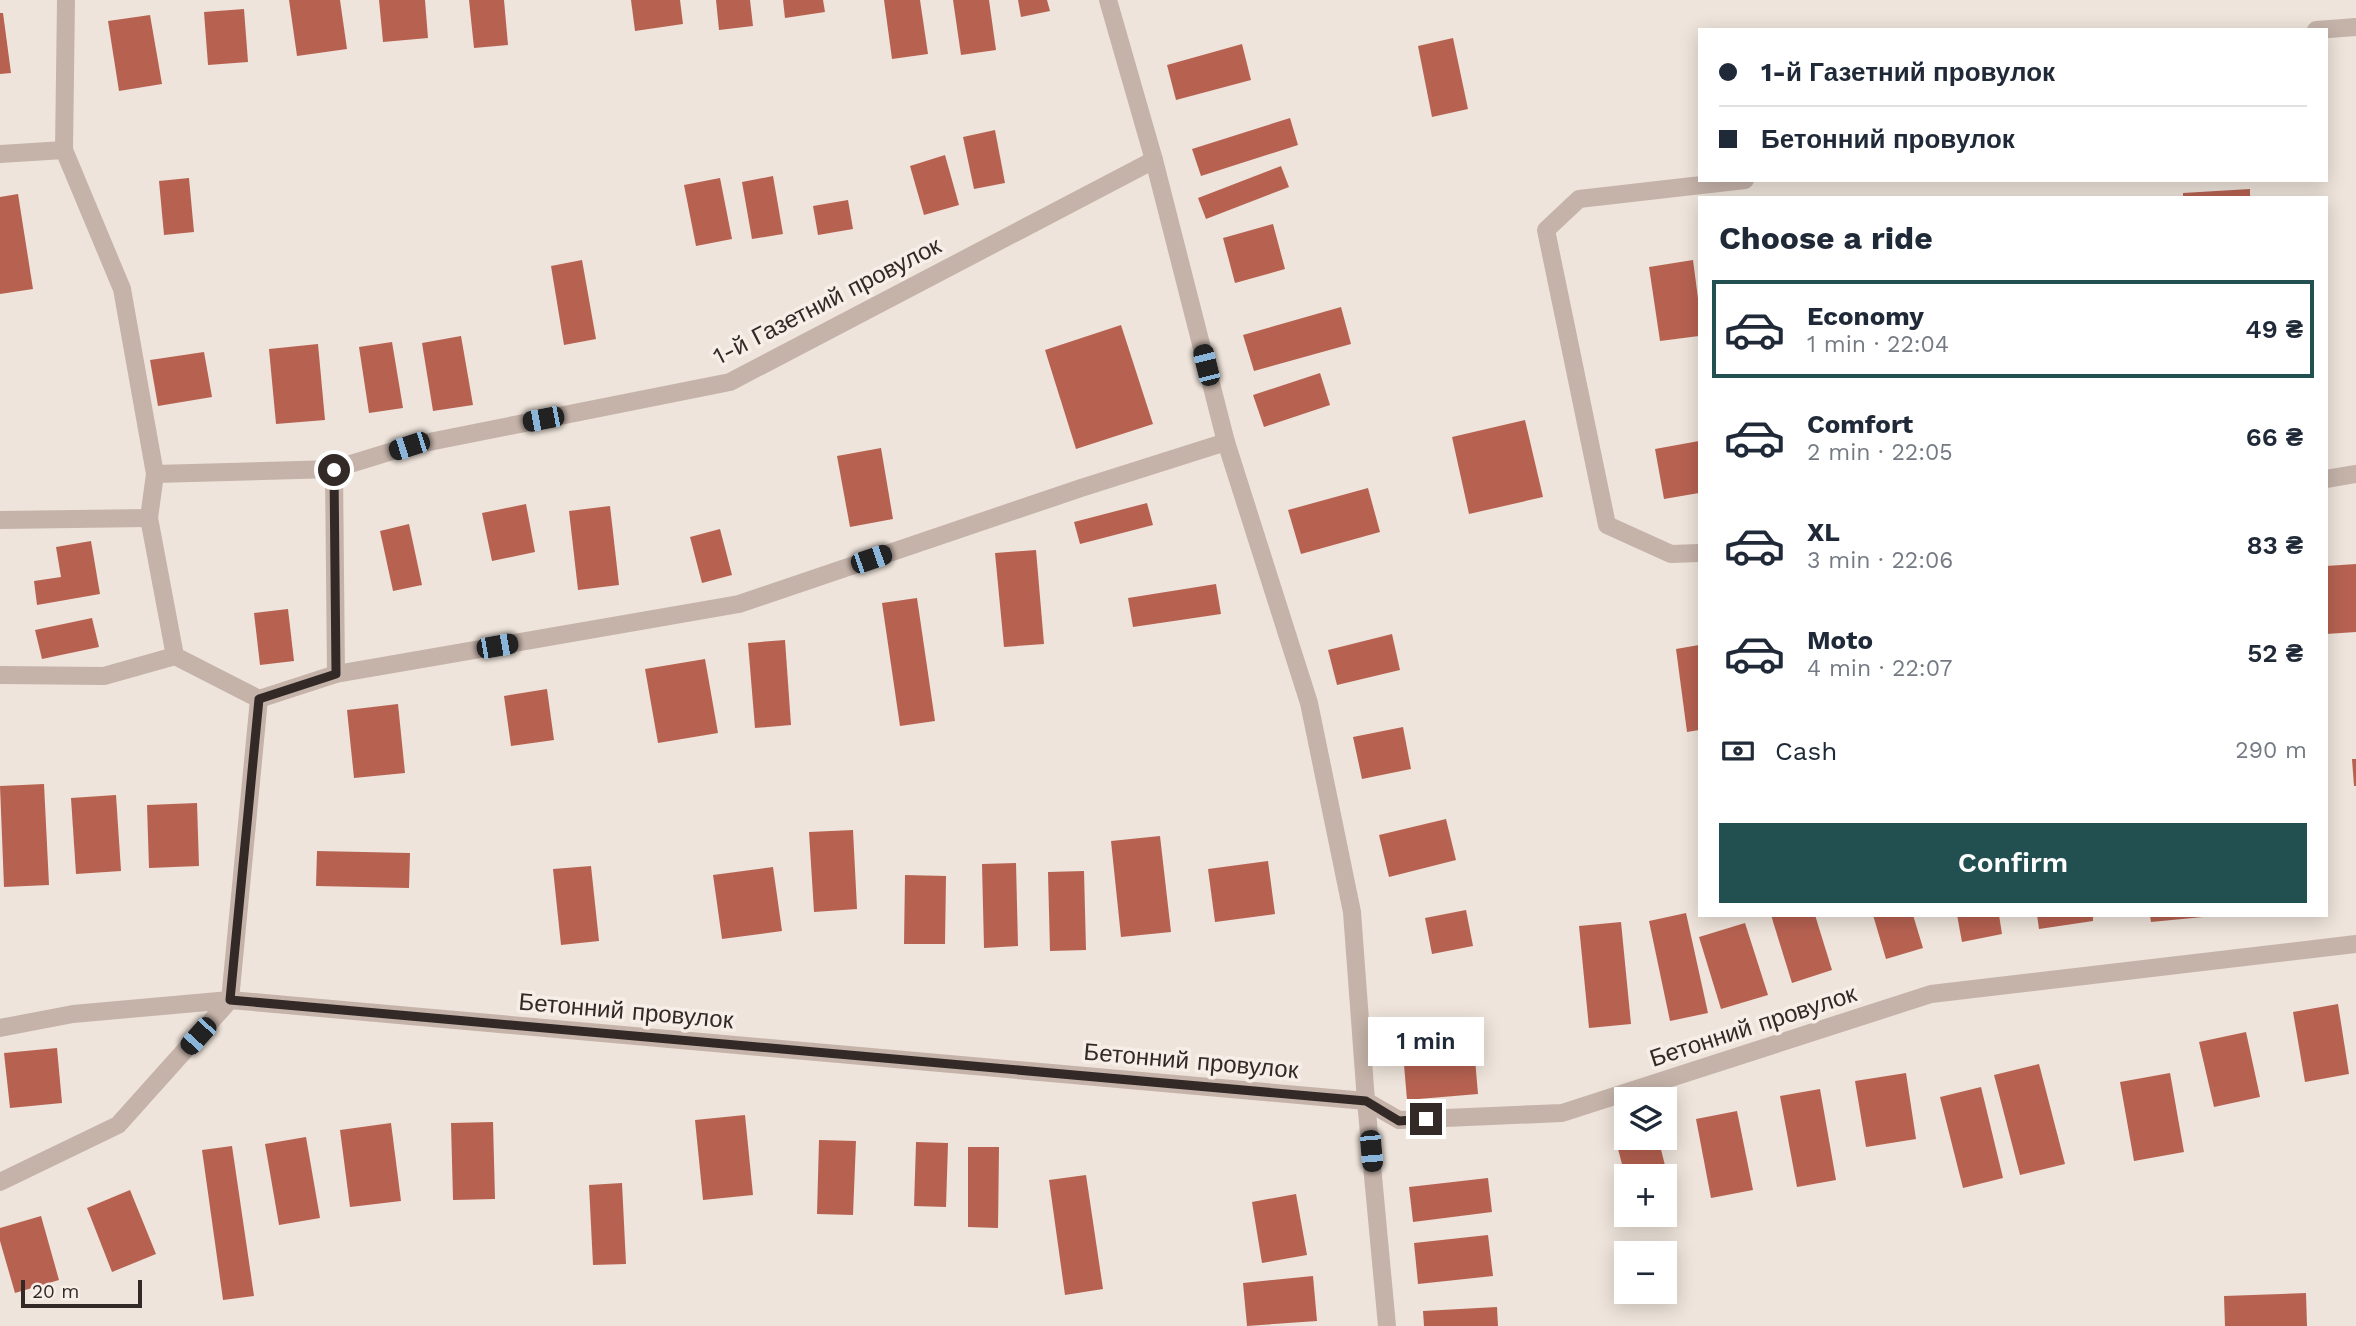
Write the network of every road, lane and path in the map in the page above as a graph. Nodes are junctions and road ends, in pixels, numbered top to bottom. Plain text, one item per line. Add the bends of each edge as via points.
1 (66, 0) edge
2 (1108, 0) edge
3 (2356, 27) edge
4 (2328, 29) edge
5 (64, 150) junction
6 (0, 154) edge
7 (1154, 160) junction
8 (1728, 182) edge
9 (1226, 442) junction
10 (334, 470) junction
11 (155, 474) junction
12 (2356, 474) edge
13 (2328, 480) edge
14 (149, 518) junction
15 (0, 520) edge
16 (1698, 553) edge
17 (175, 656) junction
18 (336, 674) junction
19 (0, 675) edge
20 (259, 699) junction
21 (2356, 944) edge
22 (230, 1000) junction
23 (0, 1028) edge
24 (1366, 1101) junction
25 (0, 1182) edge
26 (1387, 1326) edge

1 - 5 street
2 - 7 street
3 - 4 street
5 - 6 street
5 - 11 street via 122,289
7 - 9 street
7 - 10 street, 1-й Газетний провулок via 730,382 409,446
8 - 16 street via 1579,199 1546,230 1607,525 1671,554
9 - 18 street via 739,604
9 - 24 street via 1309,704 1352,912
10 - 11 street, 1-й Газетний провулок
10 - 18 street
11 - 14 street
12 - 13 street
14 - 15 street
14 - 17 street
17 - 19 street via 104,676
17 - 20 street
18 - 20 street
20 - 22 street
21 - 24 street, Бетонний провулок via 1931,994 1562,1113 1399,1121
22 - 23 street, Бетонний провулок via 72,1014
22 - 24 street, Бетонний провулок
22 - 25 street via 118,1125
24 - 26 street

